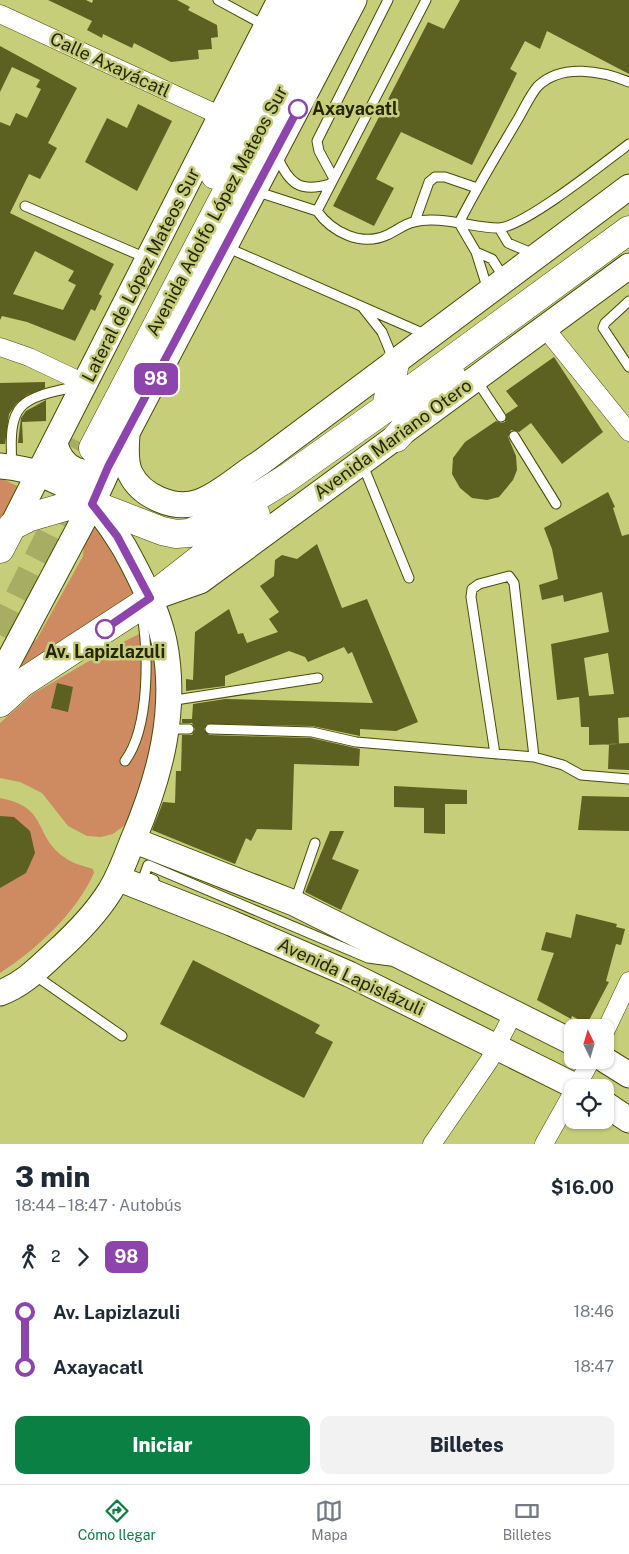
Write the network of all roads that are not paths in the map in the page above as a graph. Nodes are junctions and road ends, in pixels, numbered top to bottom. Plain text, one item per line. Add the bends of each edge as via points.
1 (218, 0) edge
2 (280, 0) edge
3 (303, 0) edge
4 (327, 0) edge
5 (354, 0) edge
6 (388, 0) edge
7 (426, 0) edge
8 (0, 14) edge
9 (267, 27) junction
10 (629, 82) edge
11 (221, 116) junction
12 (629, 144) edge
13 (276, 151) junction
14 (332, 181) junction
15 (629, 187) edge
16 (477, 188) junction
17 (255, 191) junction
18 (25, 206) dead end
19 (317, 211) junction
20 (415, 221) junction
21 (459, 223) junction
22 (499, 228) junction
23 (629, 230) edge
24 (226, 246) junction
25 (476, 252) junction
26 (537, 256) junction
27 (148, 259) junction
28 (626, 273) edge
29 (497, 285) junction
30 (629, 301) edge
31 (361, 306) junction
32 (544, 327) junction
33 (430, 336) junction
34 (480, 342) junction
35 (0, 347) edge
36 (395, 363) junction
37 (629, 367) edge
38 (476, 378) junction
39 (86, 384) junction
40 (386, 408) junction
41 (501, 417) dead end
42 (627, 426) edge
43 (127, 433) junction
44 (514, 436) dead end
45 (396, 438) junction
46 (84, 450) junction
47 (260, 463) junction
48 (362, 463) junction
49 (6, 466) edge
50 (40, 474) junction
51 (287, 478) junction
52 (92, 504) junction
53 (556, 504) dead end
54 (218, 521) junction
55 (6, 538) edge
56 (409, 578) dead end
57 (145, 602) junction
58 (0, 677) edge
59 (318, 678) dead end
60 (169, 702) junction
61 (0, 703) edge
62 (210, 729) dead end
63 (495, 754) junction
64 (534, 758) junction
65 (125, 761) dead end
66 (629, 778) edge
67 (133, 840) junction
68 (316, 843) dead end
69 (157, 849) junction
70 (140, 883) junction
71 (294, 903) junction
72 (227, 911) dead end
73 (254, 922) dead end
74 (424, 967) junction
75 (32, 974) junction
76 (372, 974) dead end
77 (629, 981) edge
78 (0, 993) edge
79 (407, 1002) junction
80 (514, 1012) junction
81 (611, 1019) edge
82 (122, 1036) dead end
83 (564, 1038) edge
84 (497, 1047) junction
85 (614, 1066) edge
86 (629, 1075) edge
87 (564, 1083) edge
88 (564, 1110) edge
89 (614, 1110) edge
90 (629, 1120) edge
91 (432, 1144) edge
92 (544, 1144) edge

1 - 9 lane
2 - 9 main road, Lateral de López Mateos Sur
3 - 46 main road, Avenida Adolfo López Mateos Sur
4 - 46 main road, Avenida Adolfo López Mateos Sur
5 - 13 main road, Lateral de López Mateos Sur
6 - 14 lane via 317,140
7 - 14 lane
8 - 11 street, Calle Axayácatl
9 - 11 main road, Lateral de López Mateos Sur
10 - 16 lane via 605,73 582,71 568,72 546,81 538,87
11 - 27 main road, Lateral de López Mateos Sur
12 - 22 lane via 529,216
13 - 14 lane via 285,174 298,184 312,190
13 - 17 main road, Lateral de López Mateos Sur
14 - 19 lane
15 - 26 main road
16 - 20 lane via 435,176 429,182
16 - 21 lane
17 - 19 lane
17 - 24 main road, Lateral de López Mateos Sur
18 - 27 lane
19 - 20 lane via 325,223 345,235 358,238 386,236
20 - 21 lane
21 - 22 lane
21 - 25 lane
22 - 26 lane via 508,243
23 - 34 main road, Avenida Mariano Otero
24 - 31 lane
24 - 43 main road, Lateral de López Mateos Sur
25 - 29 lane
25 - 29 lane via 492,259
26 - 29 main road
27 - 39 main road, Lateral de López Mateos Sur
28 - 32 main road, Avenida Mariano Otero
29 - 33 main road
30 - 37 lane via 603,328
31 - 33 lane
31 - 36 lane via 382,332
32 - 38 main road, Avenida Mariano Otero
32 - 42 street
33 - 36 main road
34 - 40 main road, Avenida Mariano Otero
34 - 45 main road
35 - 39 street via 37,360
36 - 40 main road
36 - 47 main road
38 - 41 lane
38 - 45 main road, Avenida Mariano Otero
39 - 46 main road, Lateral de López Mateos Sur
39 - 49 lane via 45,393 21,405 12,419
40 - 51 main road, Avenida Mariano Otero
43 - 46 main road, Lateral de López Mateos Sur
43 - 47 main road via 126,457 131,475 151,495 169,503 202,501
44 - 53 lane
45 - 48 main road, Avenida Mariano Otero
46 - 50 main road, Lateral de López Mateos Sur
46 - 52 main road, Lateral de López Mateos Sur
47 - 54 main road
48 - 56 lane
48 - 57 main road, Avenida Mariano Otero via 200,581
49 - 50 main road
50 - 52 main road via 66,486
50 - 55 main road, Lateral de López Mateos Sur
51 - 54 main road, Avenida Mariano Otero
51 - 57 main road, Avenida Mariano Otero via 261,511
52 - 54 main road, Avenida Mariano Otero via 176,534 189,534
52 - 55 main road, Avenida Mariano Otero via 75,504 30,517
52 - 57 main road via 117,536
52 - 58 main road, Lateral de López Mateos Sur
57 - 60 main road via 164,640
57 - 61 main road, Avenida Mariano Otero via 22,684
57 - 65 lane via 146,666 139,727
59 - 60 lane
60 - 67 main road via 178,729
62 - 63 lane via 312,732 356,742
63 - 64 lane
63 - 64 lane via 471,597 472,589 479,584 509,576 514,583
64 - 66 lane via 563,765 581,775
67 - 69 main road
67 - 70 main road
68 - 71 lane
69 - 70 main road via 140,861 137,871
69 - 71 main road
70 - 74 lane via 148,865 368,958
70 - 75 main road via 109,892 79,930
70 - 79 main road, Avenida Lapislázuli
71 - 74 main road
72 - 73 lane
74 - 80 main road
75 - 78 main road
75 - 82 lane
76 - 79 lane
77 - 81 street
79 - 84 main road, Avenida Lapislázuli
80 - 83 main road
80 - 84 street
84 - 87 main road, Avenida Lapislázuli
84 - 91 street
85 - 86 main road
88 - 92 street
89 - 90 main road

